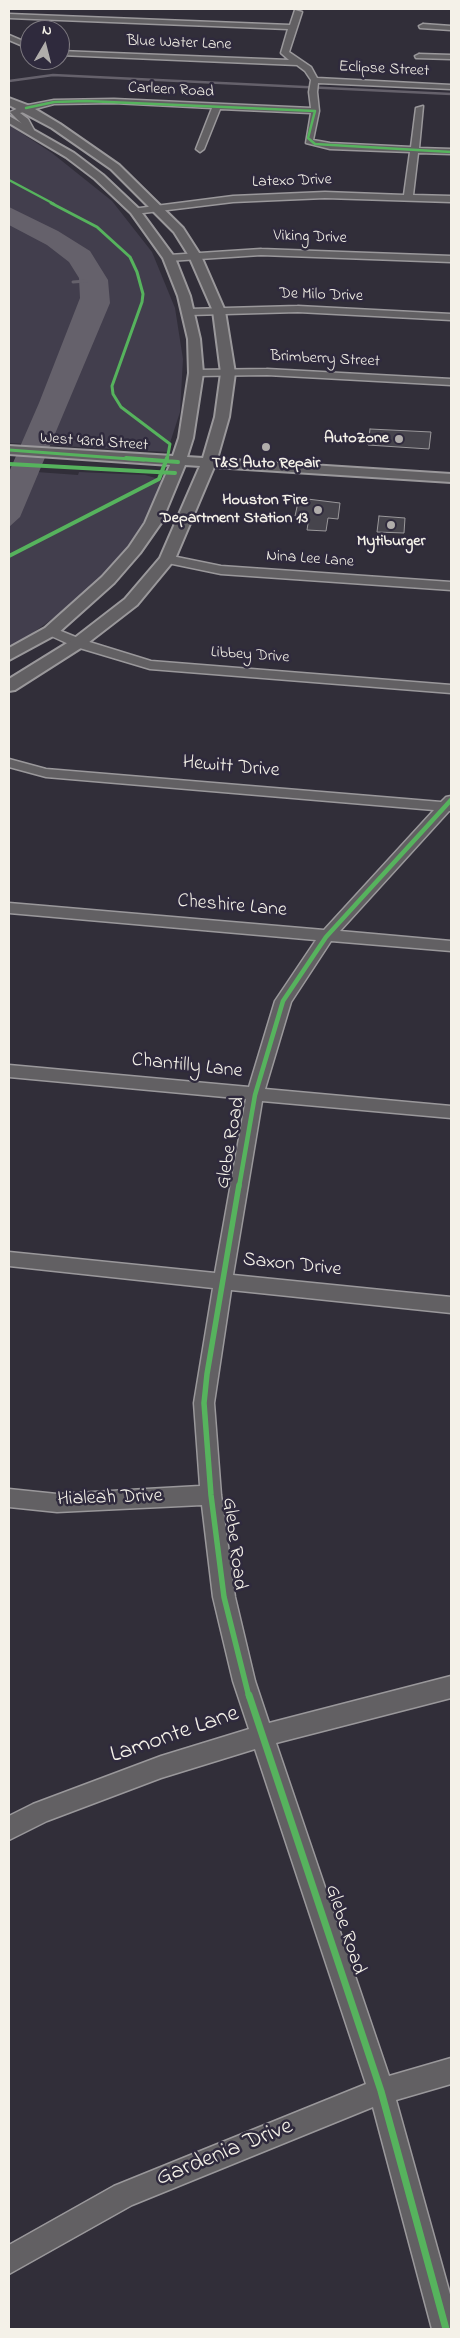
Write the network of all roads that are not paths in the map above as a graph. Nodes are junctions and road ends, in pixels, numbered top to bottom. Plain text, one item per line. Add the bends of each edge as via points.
1 (298, 12) dead end
2 (9, 16) edge
3 (423, 26) dead end
4 (294, 28) junction
5 (451, 28) edge
6 (70, 53) edge
7 (419, 56) dead end
8 (451, 57) edge
9 (297, 63) junction
10 (314, 85) junction
11 (451, 87) edge
12 (9, 101) edge
13 (217, 106) junction
14 (26, 108) junction
15 (420, 108) dead end
16 (315, 111) junction
17 (9, 119) edge
18 (30, 130) junction
19 (200, 149) dead end
20 (414, 150) junction
21 (451, 152) edge
22 (408, 197) junction
23 (451, 199) edge
24 (158, 208) junction
25 (136, 211) junction
26 (195, 256) junction
27 (168, 258) junction
28 (451, 259) edge
29 (219, 311) junction
30 (189, 312) junction
31 (451, 317) edge
32 (196, 373) junction
33 (228, 373) junction
34 (451, 382) edge
35 (9, 450) edge
36 (9, 464) edge
37 (177, 467) junction
38 (207, 469) junction
39 (451, 478) edge
40 (424, 482) junction
41 (451, 488) edge
42 (167, 559) junction
43 (451, 586) edge
44 (51, 631) junction
45 (78, 643) junction
46 (9, 655) edge
47 (9, 686) edge
48 (451, 689) edge
49 (9, 763) edge
50 (449, 804) edge
51 (9, 908) edge
52 (326, 937) junction
53 (451, 946) edge
54 (9, 1071) edge
55 (255, 1095) junction
56 (451, 1112) edge
57 (9, 1259) edge
58 (223, 1281) junction
59 (451, 1305) edge
60 (211, 1494) junction
61 (9, 1498) edge
62 (451, 1687) edge
63 (264, 1735) junction
64 (9, 1828) edge
65 (451, 2071) edge
66 (381, 2091) junction
67 (9, 2260) edge
68 (446, 2329) edge

1 - 4 street
2 - 4 street
3 - 5 street
4 - 9 street via 285,53
6 - 9 street, Blue Water Lane
7 - 8 street
9 - 10 street via 308,69
10 - 11 street, Eclipse Street
10 - 16 street
12 - 14 main road
13 - 14 street, Carleen Road via 86,101 54,102
13 - 16 street, Carleen Road
13 - 19 street
14 - 18 street via 14,112
14 - 24 main road via 115,167
15 - 20 street
16 - 20 street via 308,138 315,144
17 - 18 main road
18 - 25 main road via 99,177
20 - 21 street
20 - 22 street
22 - 23 street, Latexo Drive
22 - 24 street, Latexo Drive via 325,195 233,199
24 - 25 street, Latexo Drive
24 - 26 main road via 179,230
25 - 27 main road
26 - 27 street, Viking Drive
26 - 28 street, Viking Drive via 295,252
26 - 29 main road
27 - 30 main road
29 - 30 street, De Milo Drive
29 - 31 street, De Milo Drive via 298,309
29 - 33 main road
30 - 32 main road
32 - 33 street, Brimberry Street
32 - 37 main road via 186,438
33 - 34 street, Brimberry Street via 267,372
33 - 38 main road via 222,417
35 - 37 main road, West 43rd Street via 79,454
36 - 37 main road, West 43rd Street via 73,468
37 - 38 main road, West 43rd Street
37 - 44 main road via 154,523 136,550
38 - 40 main road, West 43rd Street
38 - 42 main road
39 - 40 main road, West 43rd Street
40 - 41 main road, West 43rd Street
42 - 43 street, Nina Lee Lane via 221,570
42 - 45 main road via 130,602
44 - 45 street, Libbey Drive
44 - 46 main road
45 - 47 main road
45 - 48 street, Libbey Drive via 150,665
49 - 50 street, Hewitt Drive via 46,773
50 - 52 street, Glebe Road
51 - 52 street, Cheshire Lane
52 - 53 street, Cheshire Lane
52 - 55 street, Glebe Road via 283,1001
54 - 55 street, Chantilly Lane
55 - 56 street, Chantilly Lane
55 - 58 street, Glebe Road
57 - 58 street, Saxon Drive
58 - 59 street, Saxon Drive
58 - 60 street, Glebe Road via 204,1403
60 - 61 street, Hialeah Drive via 58,1503
60 - 63 street, Glebe Road via 224,1597 244,1681
62 - 63 street, Lamonte Lane
63 - 64 street, Lamonte Lane via 161,1767 42,1812
63 - 66 street, Glebe Road
65 - 66 street, Gardenia Drive
66 - 67 street, Gardenia Drive via 123,2195
66 - 68 street, Glebe Road

